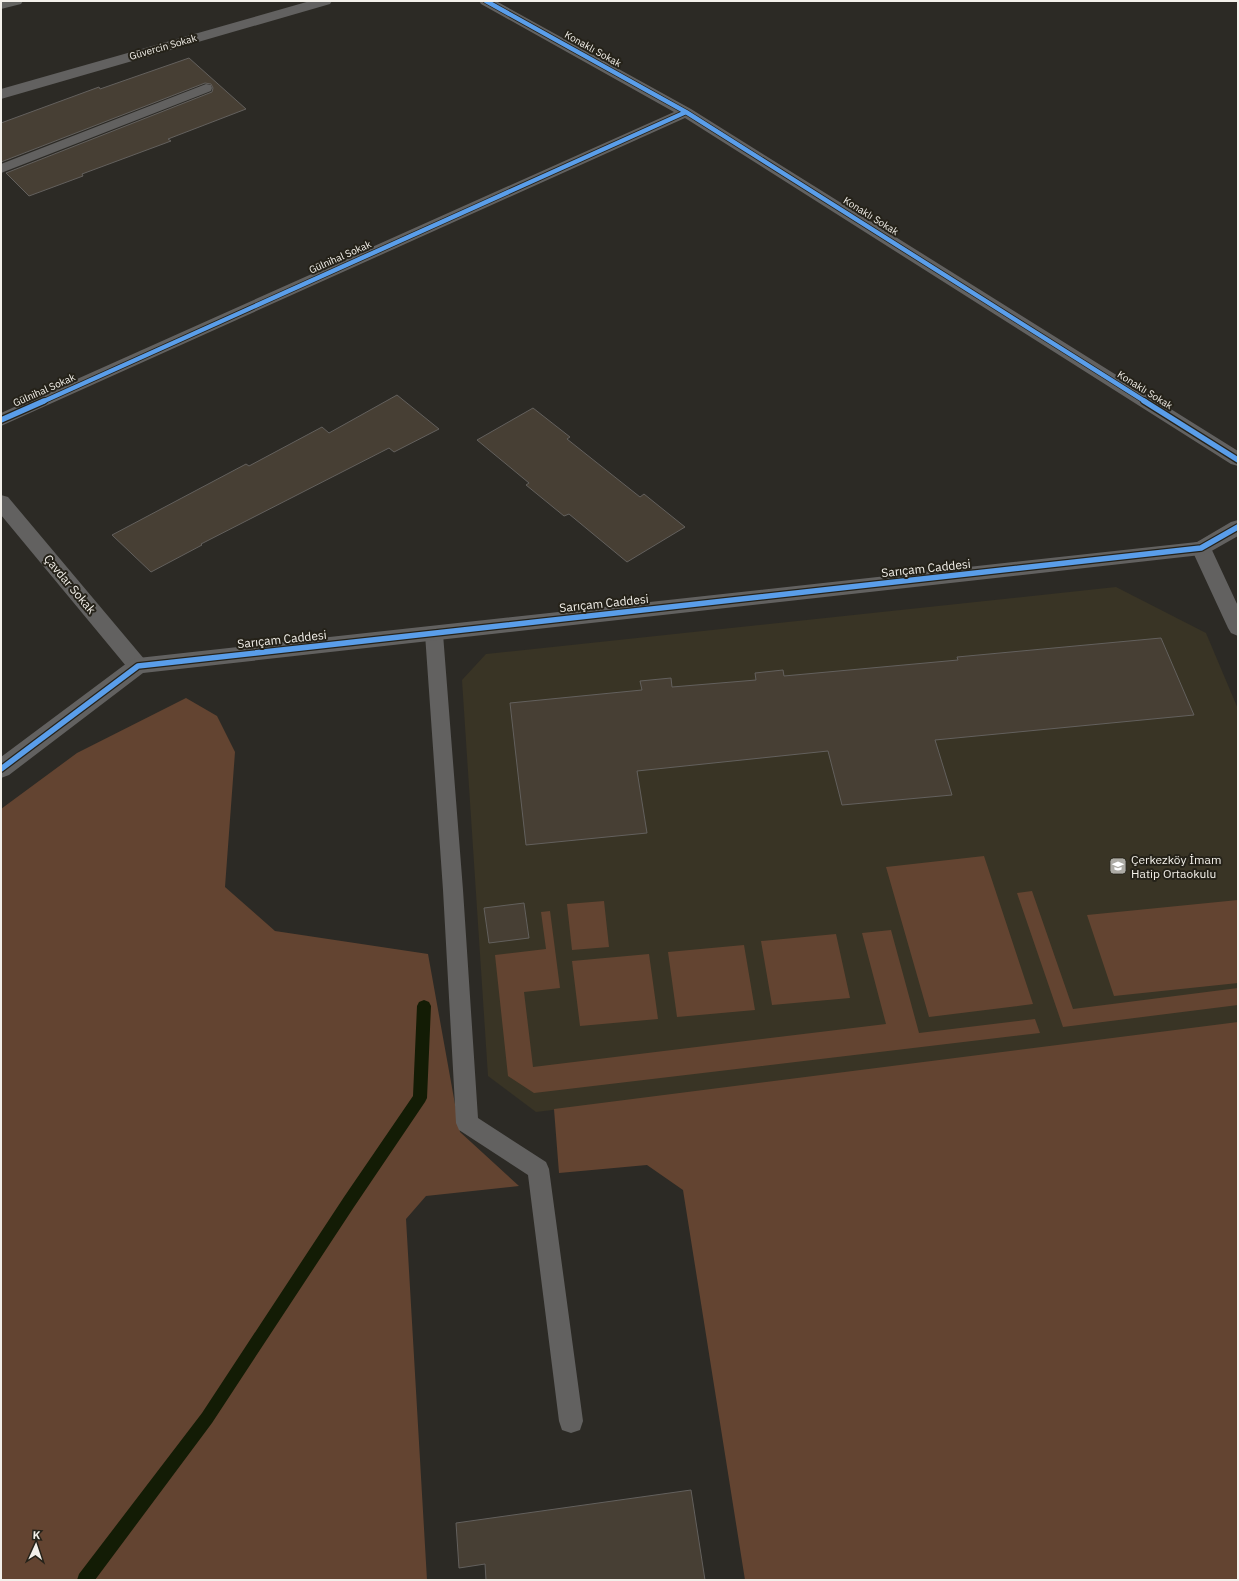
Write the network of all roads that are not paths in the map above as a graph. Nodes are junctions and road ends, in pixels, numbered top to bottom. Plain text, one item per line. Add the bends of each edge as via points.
1 (16, 1) edge
2 (325, 1) edge
3 (486, 1) edge
4 (1, 5) edge
5 (206, 88) dead end
6 (1, 94) edge
7 (686, 112) junction
8 (1, 169) edge
9 (1, 420) edge
10 (1238, 460) edge
11 (1, 502) edge
12 (1236, 529) edge
13 (1201, 548) junction
14 (1238, 628) edge
15 (434, 634) junction
16 (138, 666) junction
17 (1, 769) edge
18 (571, 1421) dead end

1 - 4 main road
2 - 6 street, Güvercin Sokak
3 - 7 street, Konaklı Sokak
5 - 8 lane
7 - 9 street, Gülnihal Sokak
7 - 10 street, Konaklı Sokak
11 - 16 street, Çavdar Sokak
12 - 13 street, Sarıçam Caddesi
13 - 14 street
13 - 15 street, Sarıçam Caddesi
15 - 16 street, Sarıçam Caddesi
15 - 18 lane via 468,1123 538,1169
16 - 17 street

